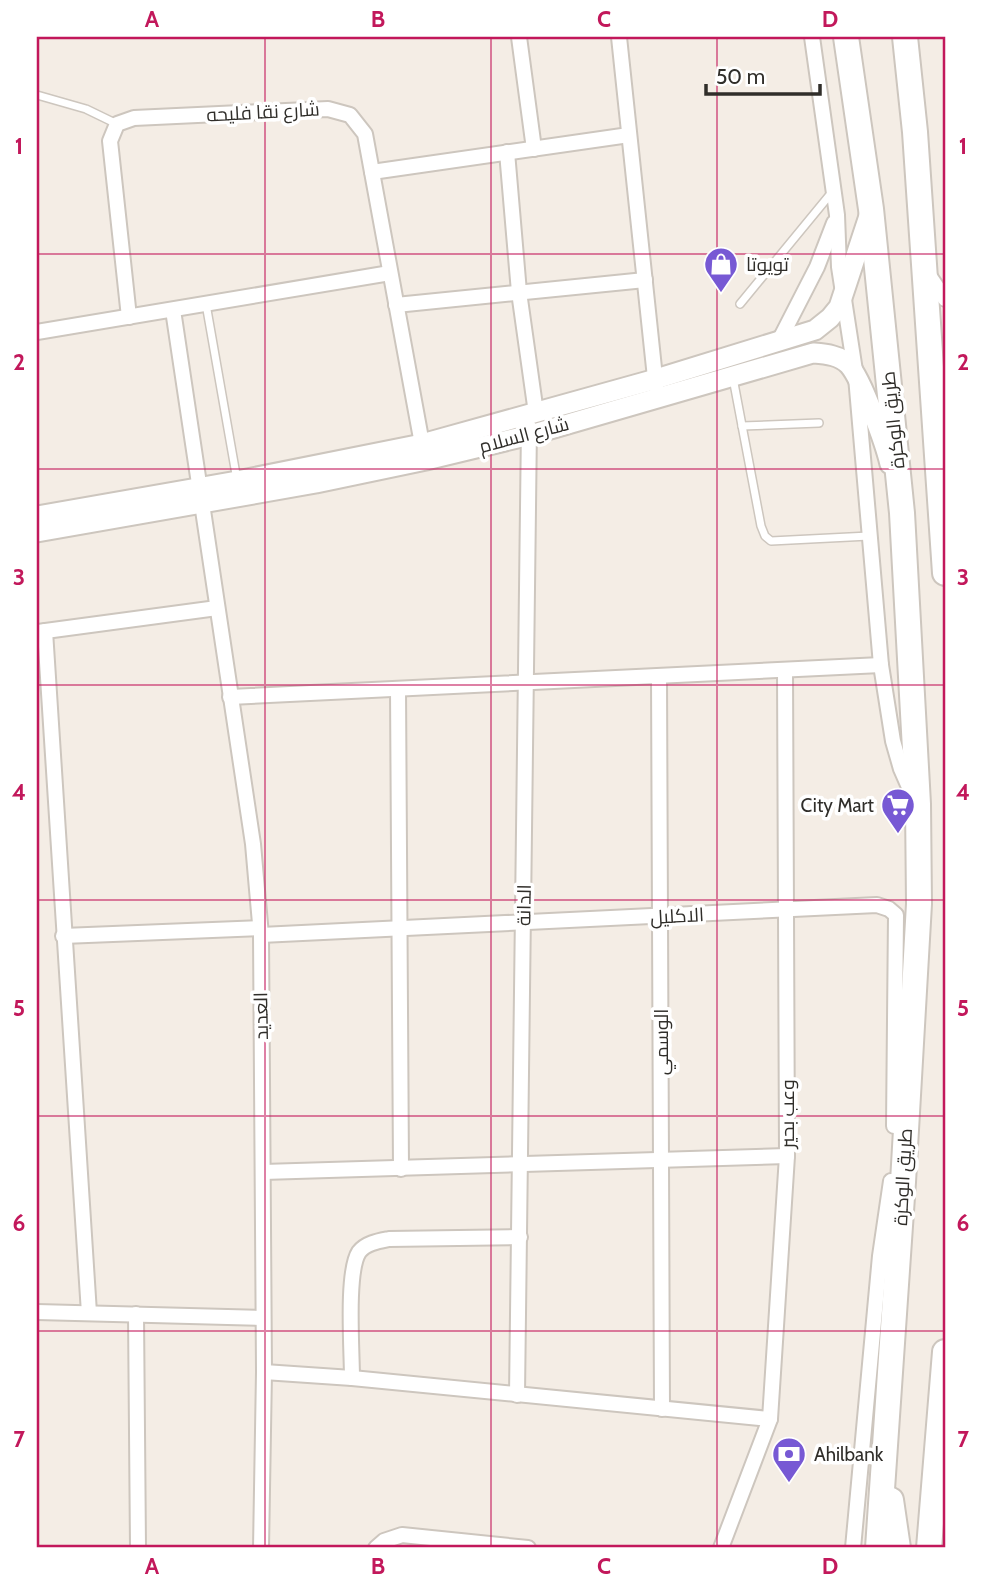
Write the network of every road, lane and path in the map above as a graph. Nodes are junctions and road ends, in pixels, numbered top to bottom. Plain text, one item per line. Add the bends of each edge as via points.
1 (519, 37) edge
2 (619, 37) edge
3 (812, 37) edge
4 (846, 37) edge
5 (905, 37) edge
6 (37, 95) edge
7 (117, 124) junction
8 (629, 135) junction
9 (534, 149) junction
10 (507, 152) junction
11 (372, 172) junction
12 (833, 191) junction
13 (871, 209) junction
14 (837, 215) junction
15 (923, 264) junction
16 (390, 274) junction
17 (645, 280) junction
18 (519, 292) junction
19 (843, 297) junction
20 (945, 299) edge
21 (206, 304) junction
22 (740, 304) dead end
23 (396, 306) junction
24 (173, 310) junction
25 (129, 317) junction
26 (37, 332) edge
27 (778, 343) junction
28 (732, 376) junction
29 (856, 376) junction
30 (656, 388) junction
31 (531, 421) junction
32 (819, 423) dead end
33 (742, 426) junction
34 (422, 444) junction
35 (942, 480) edge
36 (237, 481) junction
37 (200, 496) junction
38 (902, 513) junction
39 (38, 520) edge
40 (870, 536) junction
41 (945, 573) edge
42 (217, 608) junction
43 (41, 631) edge
44 (881, 665) junction
45 (785, 670) junction
46 (659, 676) junction
47 (526, 682) junction
48 (398, 689) junction
49 (230, 697) junction
50 (918, 804) junction
51 (786, 911) junction
52 (660, 917) junction
53 (523, 923) junction
54 (399, 929) junction
55 (260, 932) junction
56 (63, 936) junction
57 (914, 986) junction
58 (897, 1009) junction
59 (895, 1110) joint
60 (787, 1156) junction
61 (661, 1160) junction
62 (520, 1164) junction
63 (401, 1168) junction
64 (263, 1172) junction
65 (520, 1237) junction
66 (37, 1312) edge
67 (89, 1313) junction
68 (136, 1314) junction
69 (264, 1318) junction
70 (945, 1352) edge
71 (264, 1372) junction
72 (352, 1378) junction
73 (517, 1395) junction
74 (662, 1409) junction
75 (770, 1419) junction
76 (883, 1469) junction
77 (138, 1548) edge
78 (261, 1548) edge
79 (376, 1548) edge
80 (528, 1548) edge
81 (721, 1548) edge
82 (853, 1548) edge
83 (878, 1548) edge
84 (898, 1548) edge
85 (929, 1548) edge

1 - 9 street
2 - 8 street
3 - 12 street, طريق الوكرة
4 - 13 highway, طريق الوكرة
5 - 15 highway, طريق الوكرة
6 - 7 lane via 86,109
7 - 11 street, شارع نقا فليحه via 134,118 328,109 350,115 365,134
7 - 25 street via 110,141
8 - 9 street
8 - 17 street
9 - 10 street
10 - 11 street
10 - 18 street, الدانة
11 - 16 street, شارع نقا فليحه
12 - 14 street, طريق الوكرة
12 - 22 lane
13 - 19 street, شارع السلام
13 - 38 highway, طريق الوكرة
14 - 19 street, طريق الوكرة
14 - 27 street via 817,267
15 - 20 street, طريق الوكرة
15 - 35 highway, طريق الوكرة
16 - 21 street
16 - 23 street, شارع نقا فليحه
17 - 18 street
17 - 30 street
18 - 23 street
18 - 31 street, الدانة
19 - 27 street, شارع السلام via 830,318 815,330
19 - 29 street, طريق الوكرة
21 - 24 street
21 - 36 lane
23 - 34 street, شارع نقا فليحه
24 - 25 street
24 - 37 street, العديد
25 - 26 street
27 - 30 street, شارع السلام
28 - 29 street, شارع السلام via 813,353 837,357
28 - 30 street, شارع السلام
28 - 33 lane
29 - 38 street, شارع السلام via 886,448
29 - 40 street, طريق الوكرة
30 - 31 street, شارع السلام
31 - 34 street, شارع السلام
31 - 37 street, شارع السلام via 414,463
31 - 47 street, الدانة
32 - 33 lane
33 - 40 lane via 765,536 771,541
34 - 36 street, شارع السلام
35 - 41 highway, طريق الوكرة
36 - 37 street, شارع السلام
37 - 39 street, شارع السلام
37 - 42 street, العديد
38 - 50 highway, طريق الوكرة
40 - 44 street, طريق الوكرة
42 - 43 street
42 - 49 street, العديد
43 - 56 street
44 - 45 street
44 - 50 street, طريق الوكرة via 893,741
45 - 46 street
45 - 51 street, وعب بحير
46 - 47 street
46 - 52 street, الوسمي
47 - 48 street
47 - 53 street, الدانة
48 - 49 street
48 - 54 street
49 - 55 street, العديد via 253,844
50 - 57 highway, طريق الوكرة
51 - 52 street, الاكليل
51 - 58 street, الاكليل via 877,905 896,915
51 - 60 street, وعب بحير
52 - 53 street, الاكليل
52 - 61 street, الوسمي
53 - 54 street, الاكليل
53 - 62 street, الدانة
54 - 55 street, الاكليل
54 - 63 street
55 - 56 street, الاكليل
55 - 64 street, العديد
56 - 67 street
57 - 58 highway
57 - 76 highway, طريق الوكرة
58 - 59 street, الاكليل
59 - 82 street, طريق الوكرة via 891,1193 880,1256
60 - 61 street
60 - 75 street, وعب بحير
61 - 62 street
61 - 74 street, الوسمي
62 - 63 street
62 - 65 street, الدانة
63 - 64 street
64 - 69 street, العديد
65 - 72 street via 389,1239 360,1250 352,1286
65 - 73 street, الدانة
66 - 67 street
67 - 68 street
68 - 69 street
68 - 77 street
69 - 71 street, العديد
70 - 85 highway
71 - 72 street
71 - 78 street, العديد
72 - 73 street
73 - 74 street
74 - 75 street
75 - 81 street, وعب بحير
76 - 83 highway, طريق الوكرة
76 - 84 highway
79 - 80 street via 402,1535

